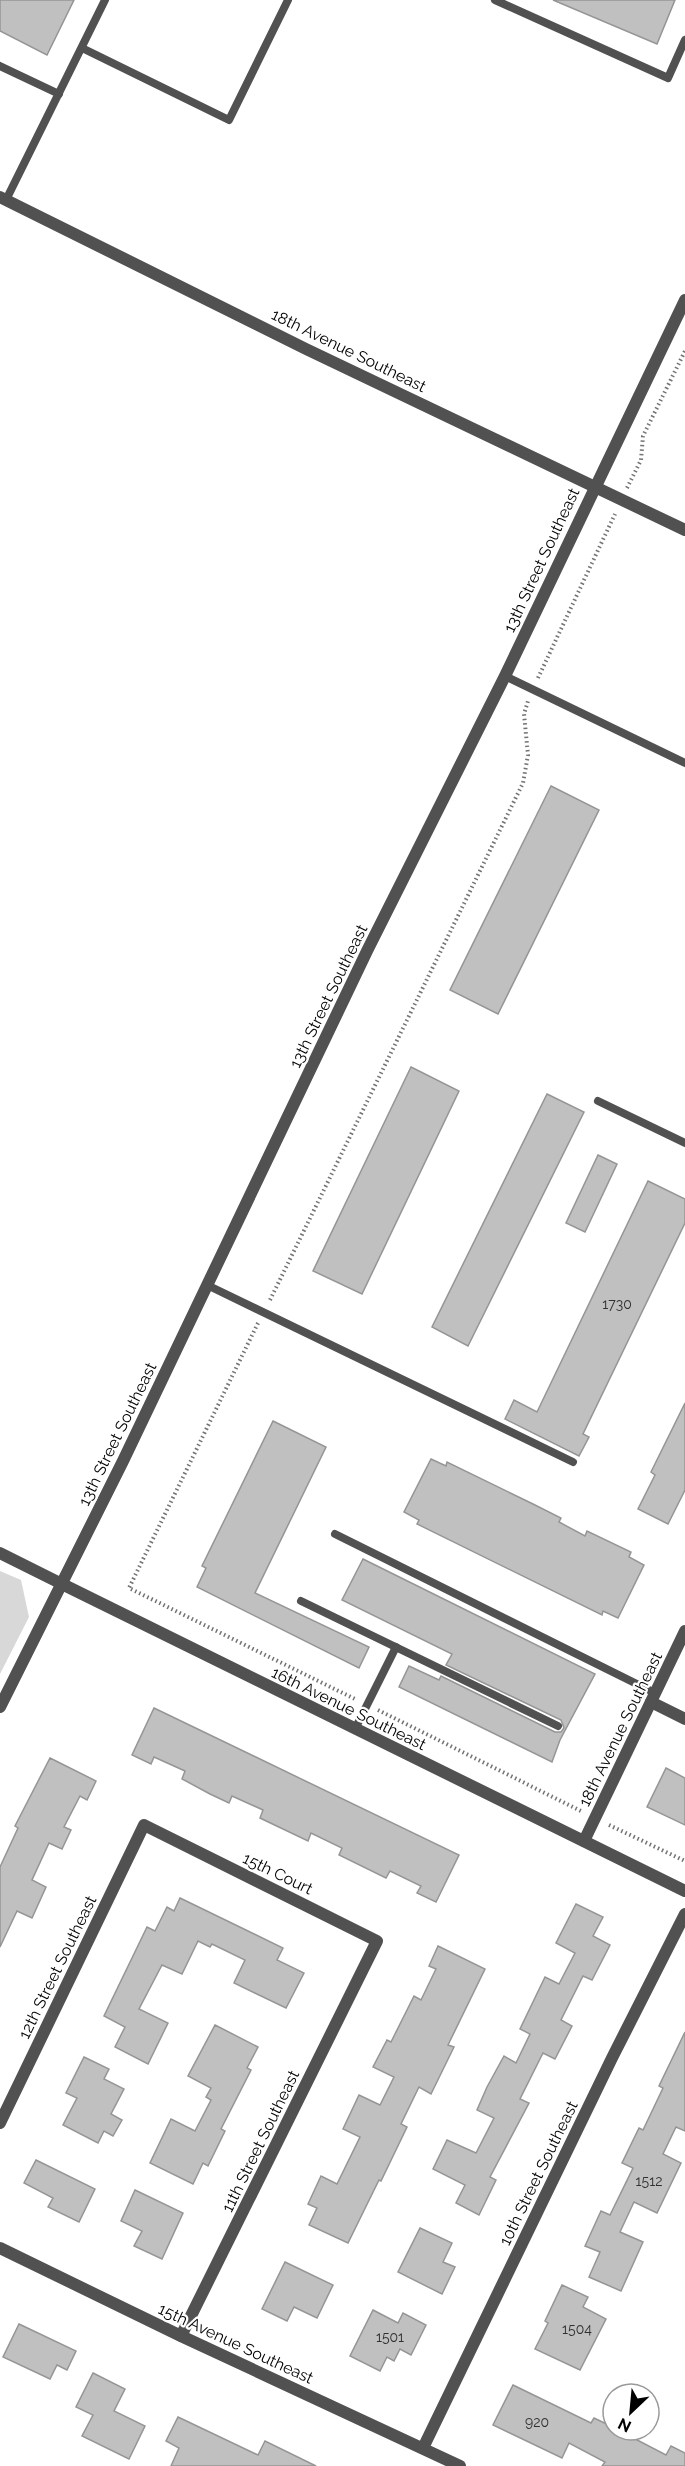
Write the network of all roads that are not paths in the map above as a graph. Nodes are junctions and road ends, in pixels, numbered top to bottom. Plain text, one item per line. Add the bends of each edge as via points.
1 (105, 0) edge
2 (288, 0) edge
3 (495, 0) edge
4 (685, 40) edge
5 (82, 48) junction
6 (0, 66) edge
7 (59, 94) junction
8 (3, 199) edge
9 (685, 300) edge
10 (593, 487) junction
11 (685, 530) edge
12 (505, 676) junction
13 (685, 763) edge
14 (598, 1101) dead end
15 (685, 1143) edge
16 (207, 1285) junction
17 (573, 1462) dead end
18 (335, 1534) dead end
19 (0, 1553) edge
20 (62, 1584) junction
21 (301, 1601) dead end
22 (685, 1630) edge
23 (396, 1647) junction
24 (653, 1697) junction
25 (0, 1707) edge
26 (685, 1719) edge
27 (558, 1726) dead end
28 (355, 1729) junction
29 (144, 1825) joint
30 (584, 1841) junction
31 (685, 1890) edge
32 (685, 1914) edge
33 (368, 1961) joint
34 (0, 2122) edge
35 (0, 2248) edge
36 (181, 2336) junction
37 (423, 2448) junction
38 (460, 2466) edge

1 - 5 lane
2 - 5 lane via 229,120
3 - 4 lane via 668,78
5 - 7 lane
6 - 7 lane
7 - 8 lane
8 - 10 street, 18th Avenue Southeast
9 - 10 street, 13th Street Southeast
10 - 11 street, 18th Avenue Southeast
10 - 12 street, 13th Street Southeast
12 - 13 lane
12 - 16 street, 13th Street Southeast via 367,951
14 - 15 lane
16 - 17 lane
16 - 20 street, 13th Street Southeast
18 - 24 lane
19 - 20 street, 16th Avenue Southeast
20 - 25 street, 13th Street Southeast
20 - 28 street, 16th Avenue Southeast
21 - 23 lane
22 - 24 street, 18th Avenue Southeast
23 - 27 lane
23 - 28 lane
24 - 26 street
24 - 30 street, 18th Avenue Southeast
28 - 30 street, 16th Avenue Southeast
29 - 33 street, 15th Court via 378,1941
29 - 34 street, 12th Street Southeast
30 - 31 street, 16th Avenue Southeast
32 - 37 street, 10th Street Southeast
33 - 36 street, 11th Street Southeast
35 - 36 street, 15th Avenue Southeast
36 - 37 street, 15th Avenue Southeast
37 - 38 street, 15th Avenue Southeast

